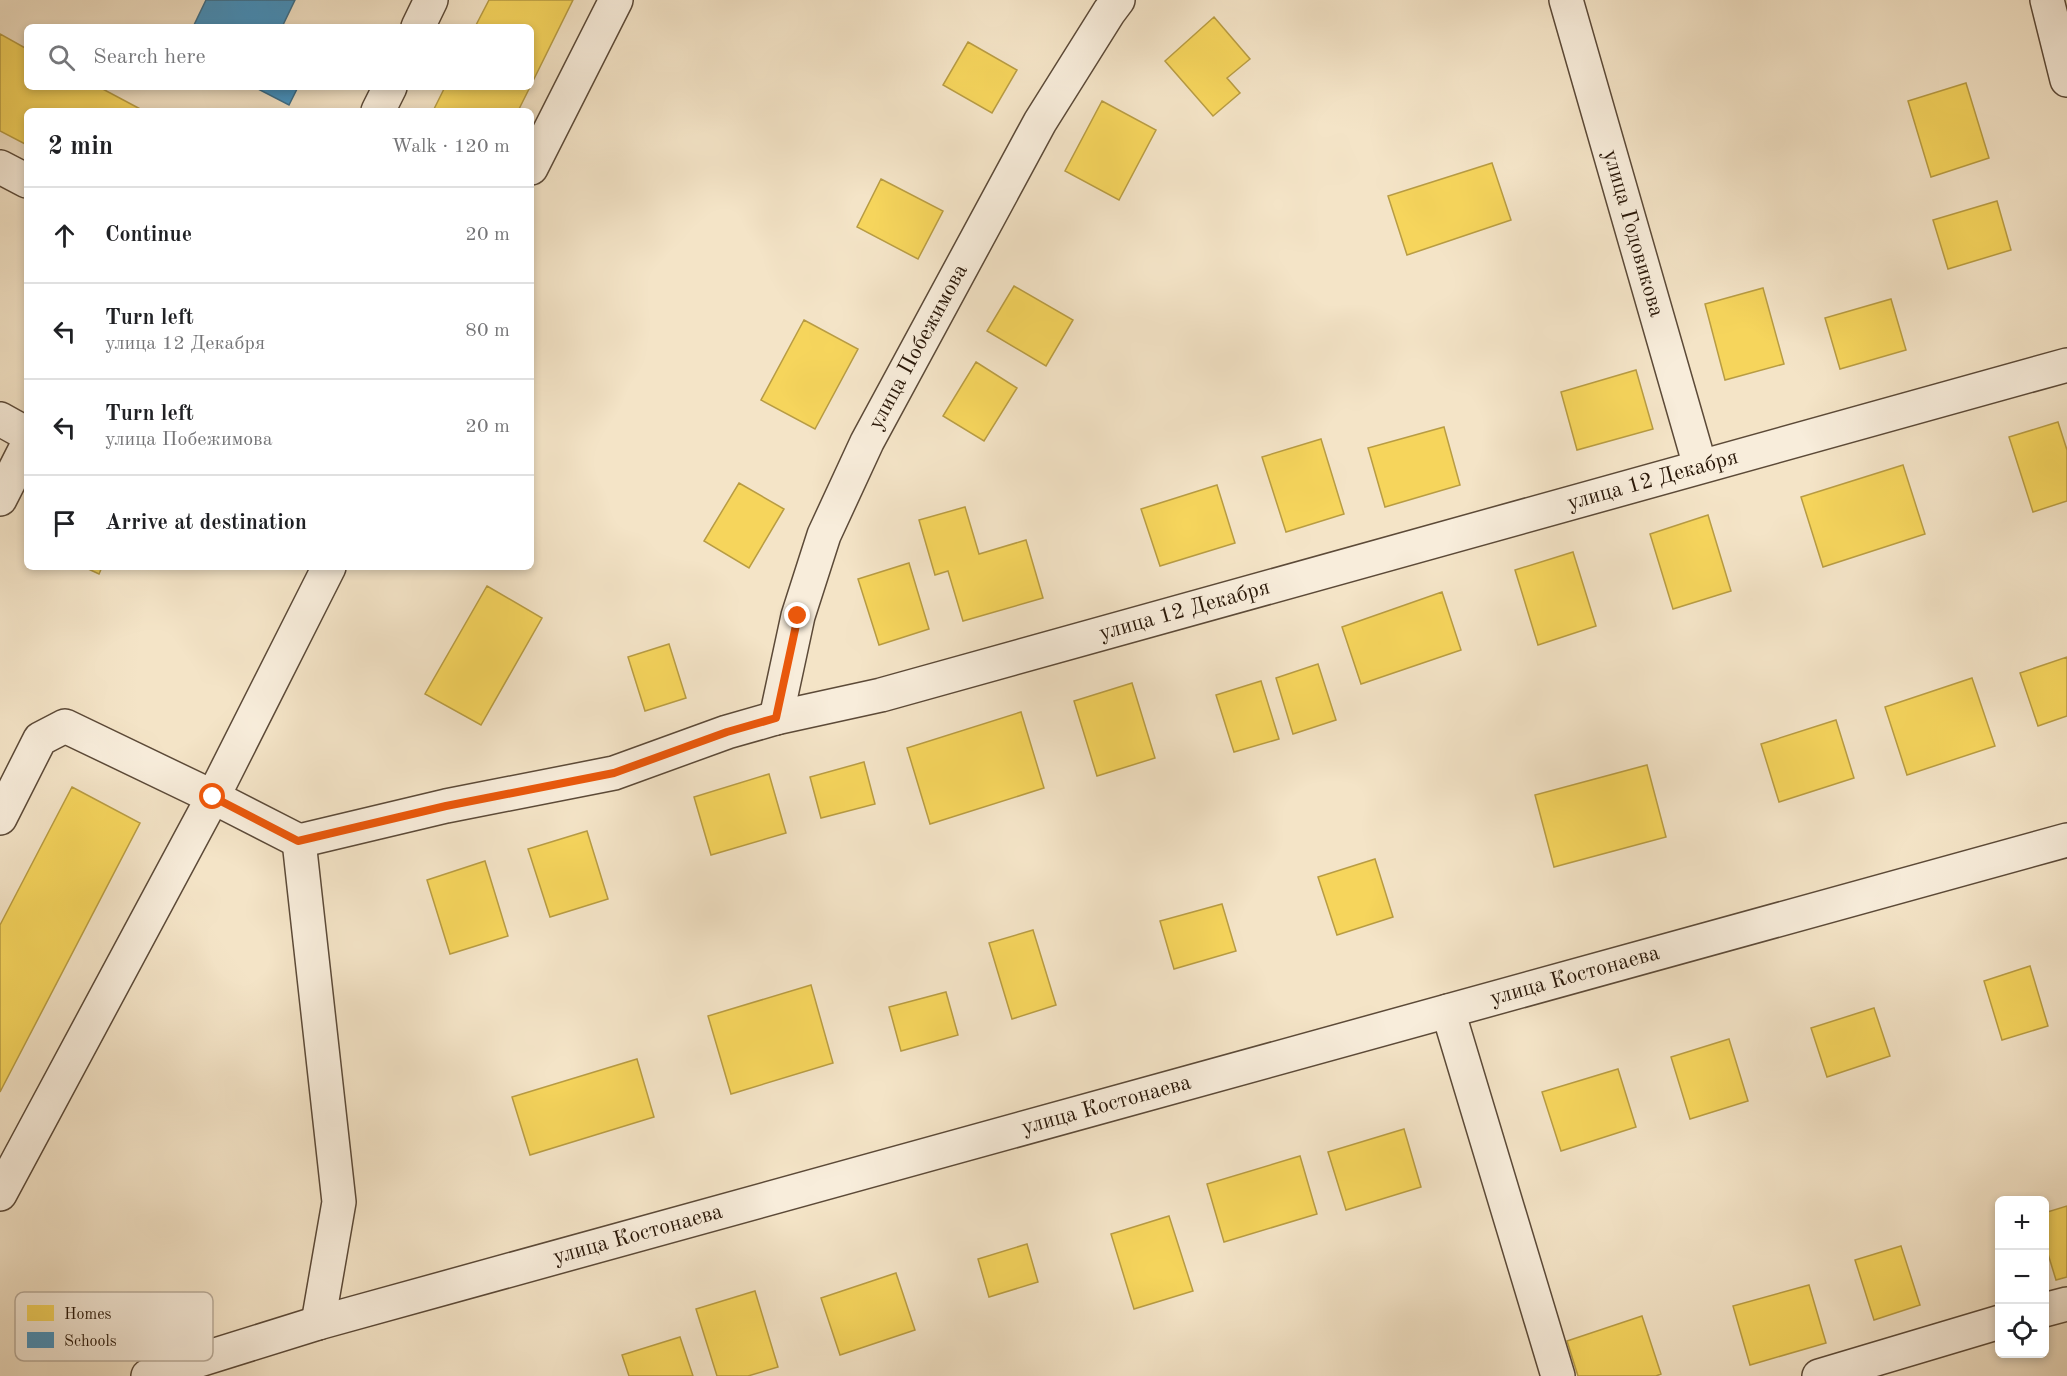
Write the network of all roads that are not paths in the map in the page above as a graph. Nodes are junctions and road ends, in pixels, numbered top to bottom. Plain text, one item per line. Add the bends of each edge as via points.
1 (431, 0) edge
2 (616, 0) edge
3 (1118, 0) edge
4 (1566, 0) edge
5 (2047, 0) edge
6 (419, 24) edge
7 (2067, 80) edge
8 (388, 90) edge
9 (380, 108) edge
10 (534, 162) edge
11 (0, 167) edge
12 (24, 180) edge
13 (2067, 365) edge
14 (0, 419) edge
15 (24, 432) edge
16 (24, 452) edge
17 (1700, 466) junction
18 (0, 499) edge
19 (327, 570) edge
20 (776, 718) junction
21 (213, 797) junction
22 (0, 818) edge
23 (2067, 840) edge
24 (298, 841) junction
25 (1448, 1011) junction
26 (0, 1194) edge
27 (2067, 1304) edge
28 (2049, 1309) edge
29 (318, 1323) junction
30 (1995, 1323) edge
31 (213, 1356) edge
32 (196, 1361) edge
33 (148, 1376) edge
34 (1558, 1376) edge
35 (1819, 1376) edge

1 - 6 street
2 - 10 street
3 - 20 street, улица Побежимова via 1040,122 867,442 824,535 798,616
4 - 17 street, улица Годовикова
5 - 7 street
8 - 9 street
11 - 12 street
13 - 17 street, улица 12 Декабря
14 - 15 street
16 - 18 street
17 - 20 street, улица 12 Декабря via 881,695
19 - 21 street
20 - 24 street, улица 12 Декабря via 614,773 446,806
21 - 22 street via 65,726 40,739
21 - 24 street
21 - 26 street
23 - 25 street, улица Костонаева
24 - 29 street via 339,1202
25 - 29 street, улица Костонаева
25 - 34 street
27 - 28 street
29 - 31 street, улица Костонаева
30 - 35 street
32 - 33 street, улица Костонаева

